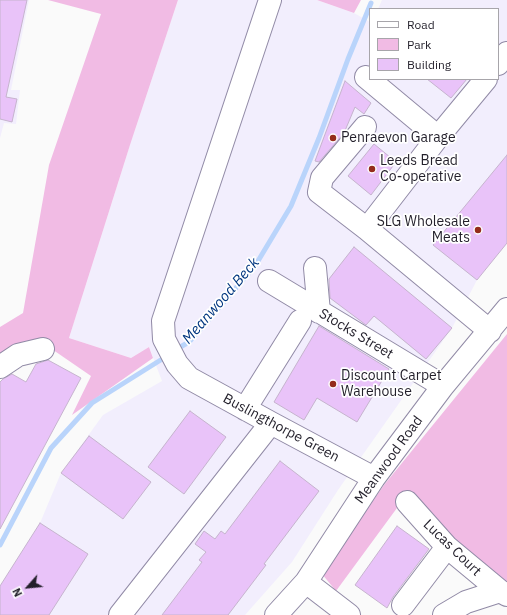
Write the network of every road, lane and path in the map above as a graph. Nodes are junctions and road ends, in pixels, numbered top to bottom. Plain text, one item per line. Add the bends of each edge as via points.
1 (270, 0) edge
2 (507, 53) edge
3 (499, 63) edge
4 (366, 77) dead end
5 (369, 80) edge
6 (370, 80) edge
7 (485, 80) edge
8 (364, 127) dead end
9 (438, 137) junction
10 (367, 229) junction
11 (314, 268) dead end
12 (269, 282) dead end
13 (507, 310) edge
14 (310, 317) junction
15 (490, 331) junction
16 (43, 348) dead end
17 (0, 367) edge
18 (443, 386) junction
19 (245, 409) junction
20 (271, 423) junction
21 (374, 478) junction
22 (407, 502) dead end
23 (448, 547) junction
24 (306, 582) junction
25 (503, 593) edge
26 (403, 605) dead end
27 (120, 615) edge
28 (276, 615) edge
29 (348, 615) edge
30 (444, 615) edge

1 - 19 street, Buslingthorpe Green via 163,321 164,339 183,371
2 - 3 street
4 - 5 street
6 - 9 street
7 - 9 street
8 - 10 street via 322,178 319,192
9 - 10 street
10 - 15 street
11 - 14 street
12 - 14 street, Stocks Street
13 - 15 street, Meanwood Road
14 - 18 street, Stocks Street
14 - 19 street
15 - 18 street, Meanwood Road
16 - 17 street via 18,356
18 - 21 street, Meanwood Road
19 - 20 street, Buslingthorpe Green
20 - 21 street, Buslingthorpe Green
20 - 27 street
21 - 24 street, Meanwood Road
22 - 23 street, Lucas Court
23 - 25 street, Lucas Court
23 - 26 street
24 - 28 street, Meanwood Road
24 - 29 street
25 - 30 street, Lucas Court via 466,602

